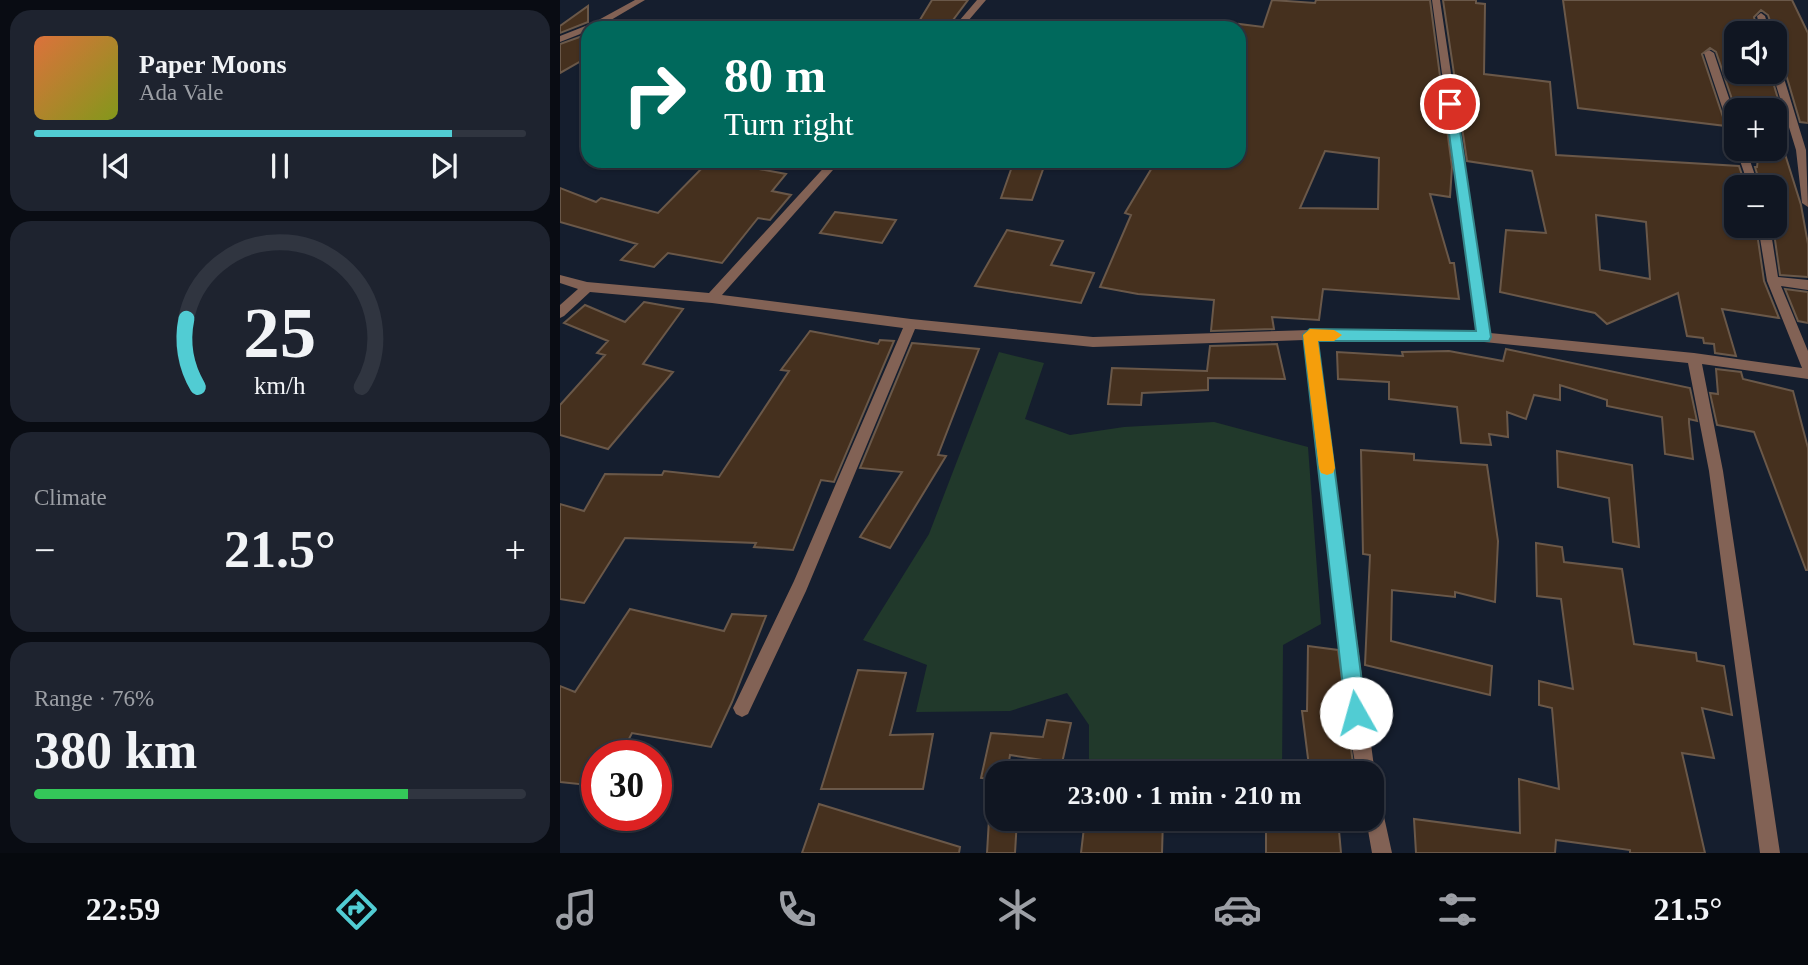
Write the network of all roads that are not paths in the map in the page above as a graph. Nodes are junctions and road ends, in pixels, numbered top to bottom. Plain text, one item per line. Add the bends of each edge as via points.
1 (641, 0) edge
2 (982, 0) edge
3 (1436, 0) edge
4 (1761, 16) dead end
5 (602, 21) edge
6 (963, 21) edge
7 (1762, 21) edge
8 (581, 30) edge
9 (560, 39) edge
10 (1709, 53) dead end
11 (1781, 84) edge
12 (1724, 98) edge
13 (830, 168) edge
14 (1808, 203) edge
15 (1766, 238) edge
16 (560, 279) edge
17 (1773, 281) junction
18 (1808, 285) edge
19 (587, 286) junction
20 (712, 298) junction
21 (560, 313) edge
22 (911, 324) junction
23 (1310, 335) junction
24 (1484, 337) junction
25 (1694, 358) junction
26 (1808, 367) edge
27 (1808, 374) edge
28 (742, 708) dead end
29 (1364, 761) edge
30 (1378, 831) edge
31 (1382, 853) edge
32 (1770, 853) edge

1 - 5 street
2 - 6 street
3 - 24 street
4 - 7 street
8 - 9 street
10 - 12 street
11 - 14 street via 1801,150
13 - 20 street
15 - 17 street
16 - 19 street
17 - 18 street
17 - 26 street
19 - 20 street
19 - 21 street
20 - 22 street
22 - 23 street via 1093,342
22 - 28 street via 800,586
23 - 24 street
23 - 29 street
24 - 25 street
25 - 27 street
25 - 32 street via 1718,485
30 - 31 street

